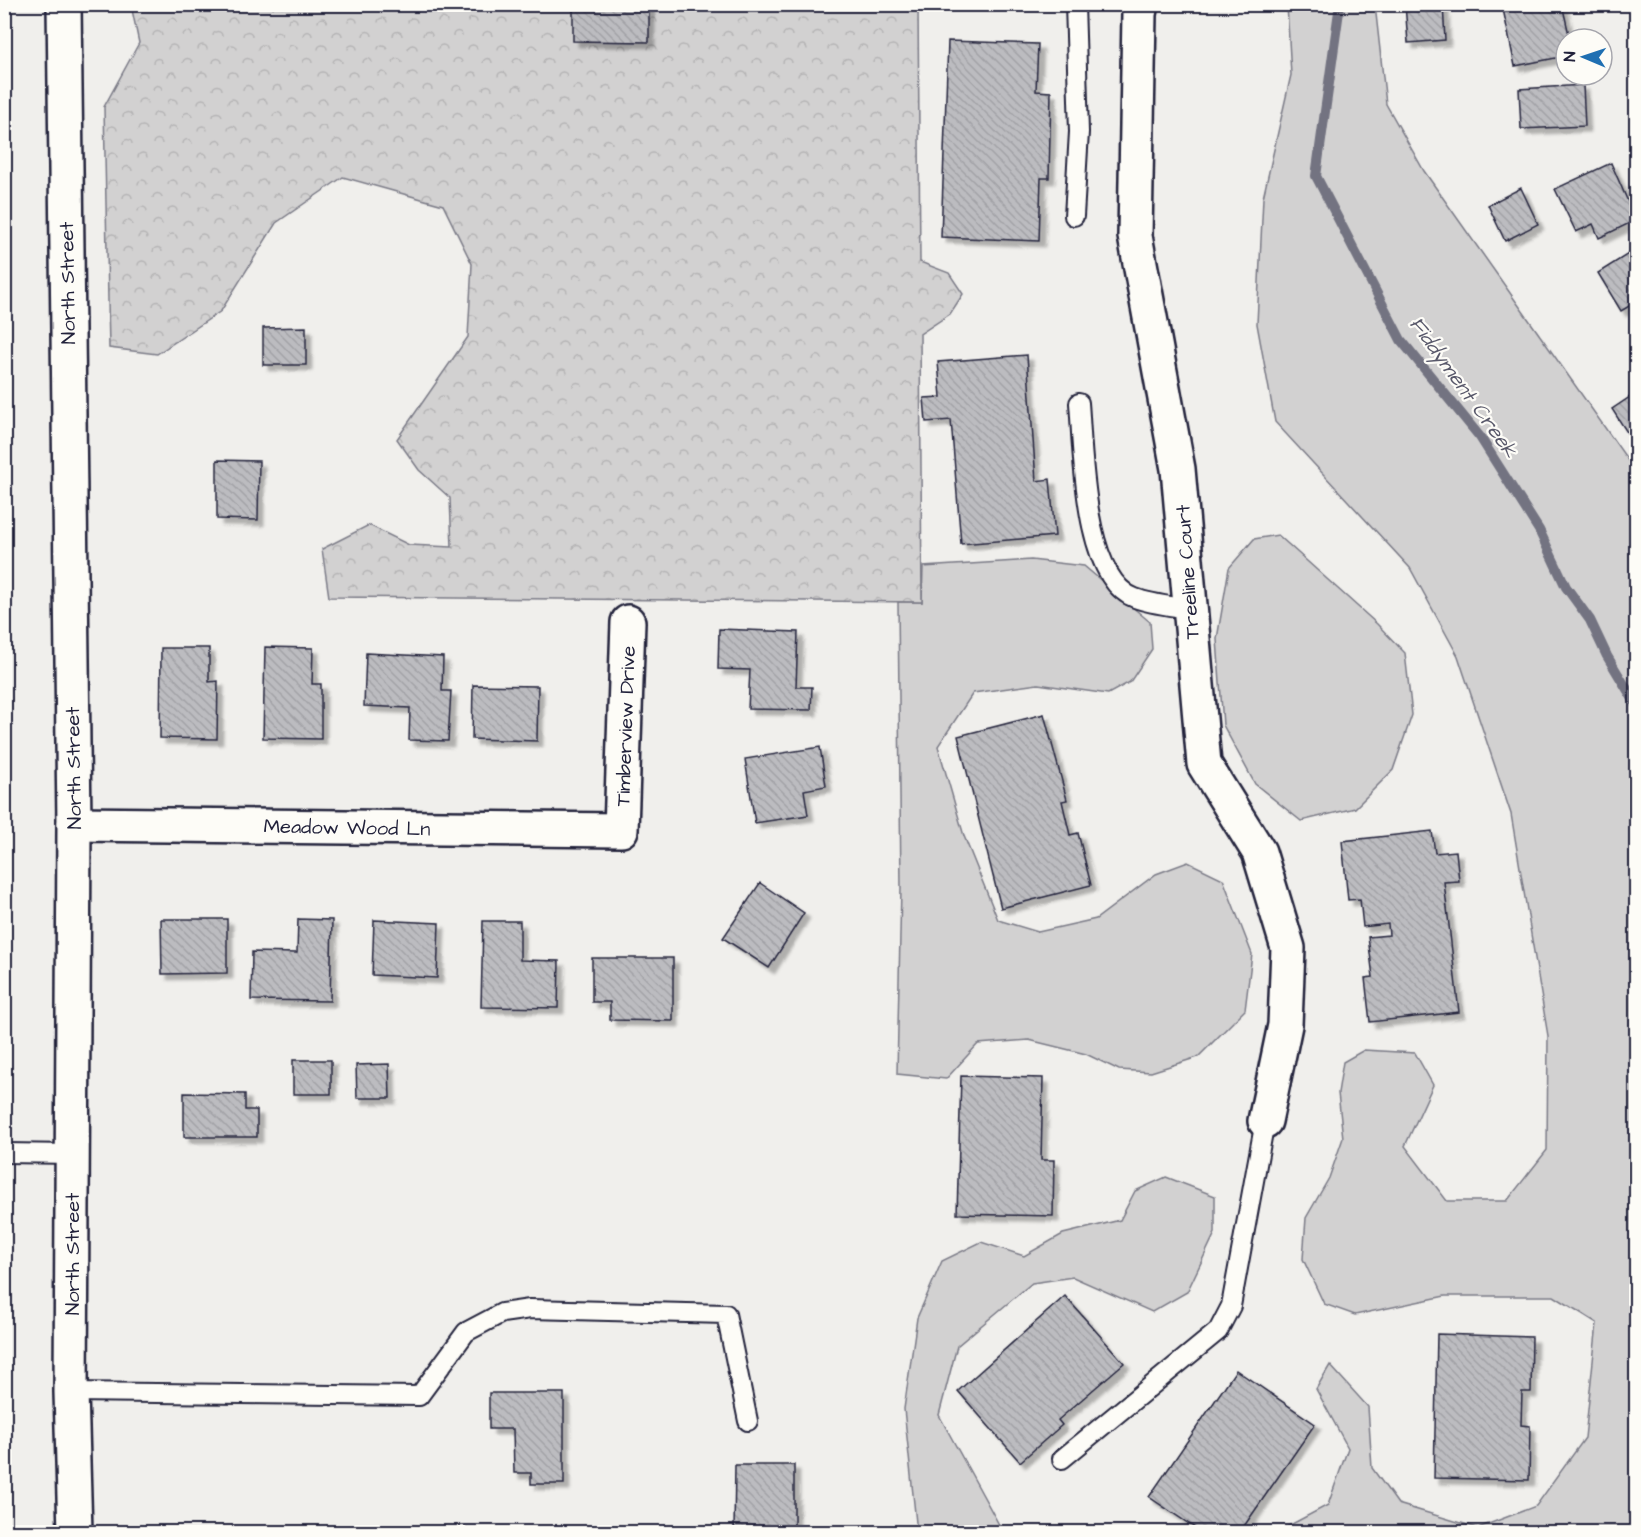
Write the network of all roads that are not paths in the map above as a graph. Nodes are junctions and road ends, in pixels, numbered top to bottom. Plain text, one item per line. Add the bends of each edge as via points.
1 (64, 4) edge
2 (1075, 4) edge
3 (1141, 4) edge
4 (1074, 216) dead end
5 (1079, 403) dead end
6 (1189, 609) junction
7 (628, 622) dead end
8 (74, 824) junction
9 (621, 830) joint
10 (1265, 1121) joint
11 (4, 1153) edge
12 (73, 1154) junction
13 (71, 1392) junction
14 (748, 1421) dead end
15 (1062, 1459) dead end
16 (75, 1533) edge

1 - 8 street, North Street
2 - 4 lane via 1079,132
3 - 6 street, Treeline Court via 1135,236 1178,469
5 - 6 lane via 1090,529 1113,581 1133,598
6 - 10 street, Treeline Court via 1204,765 1259,852 1288,948 1285,1025
7 - 9 street, Timberview Drive
8 - 9 street, Meadow Wood Ln
8 - 12 street, North Street
10 - 15 lane via 1231,1306 1218,1331
11 - 12 lane
12 - 13 street, North Street
13 - 14 lane via 419,1396 466,1332 502,1313 530,1309 726,1314
13 - 16 street, North Street

